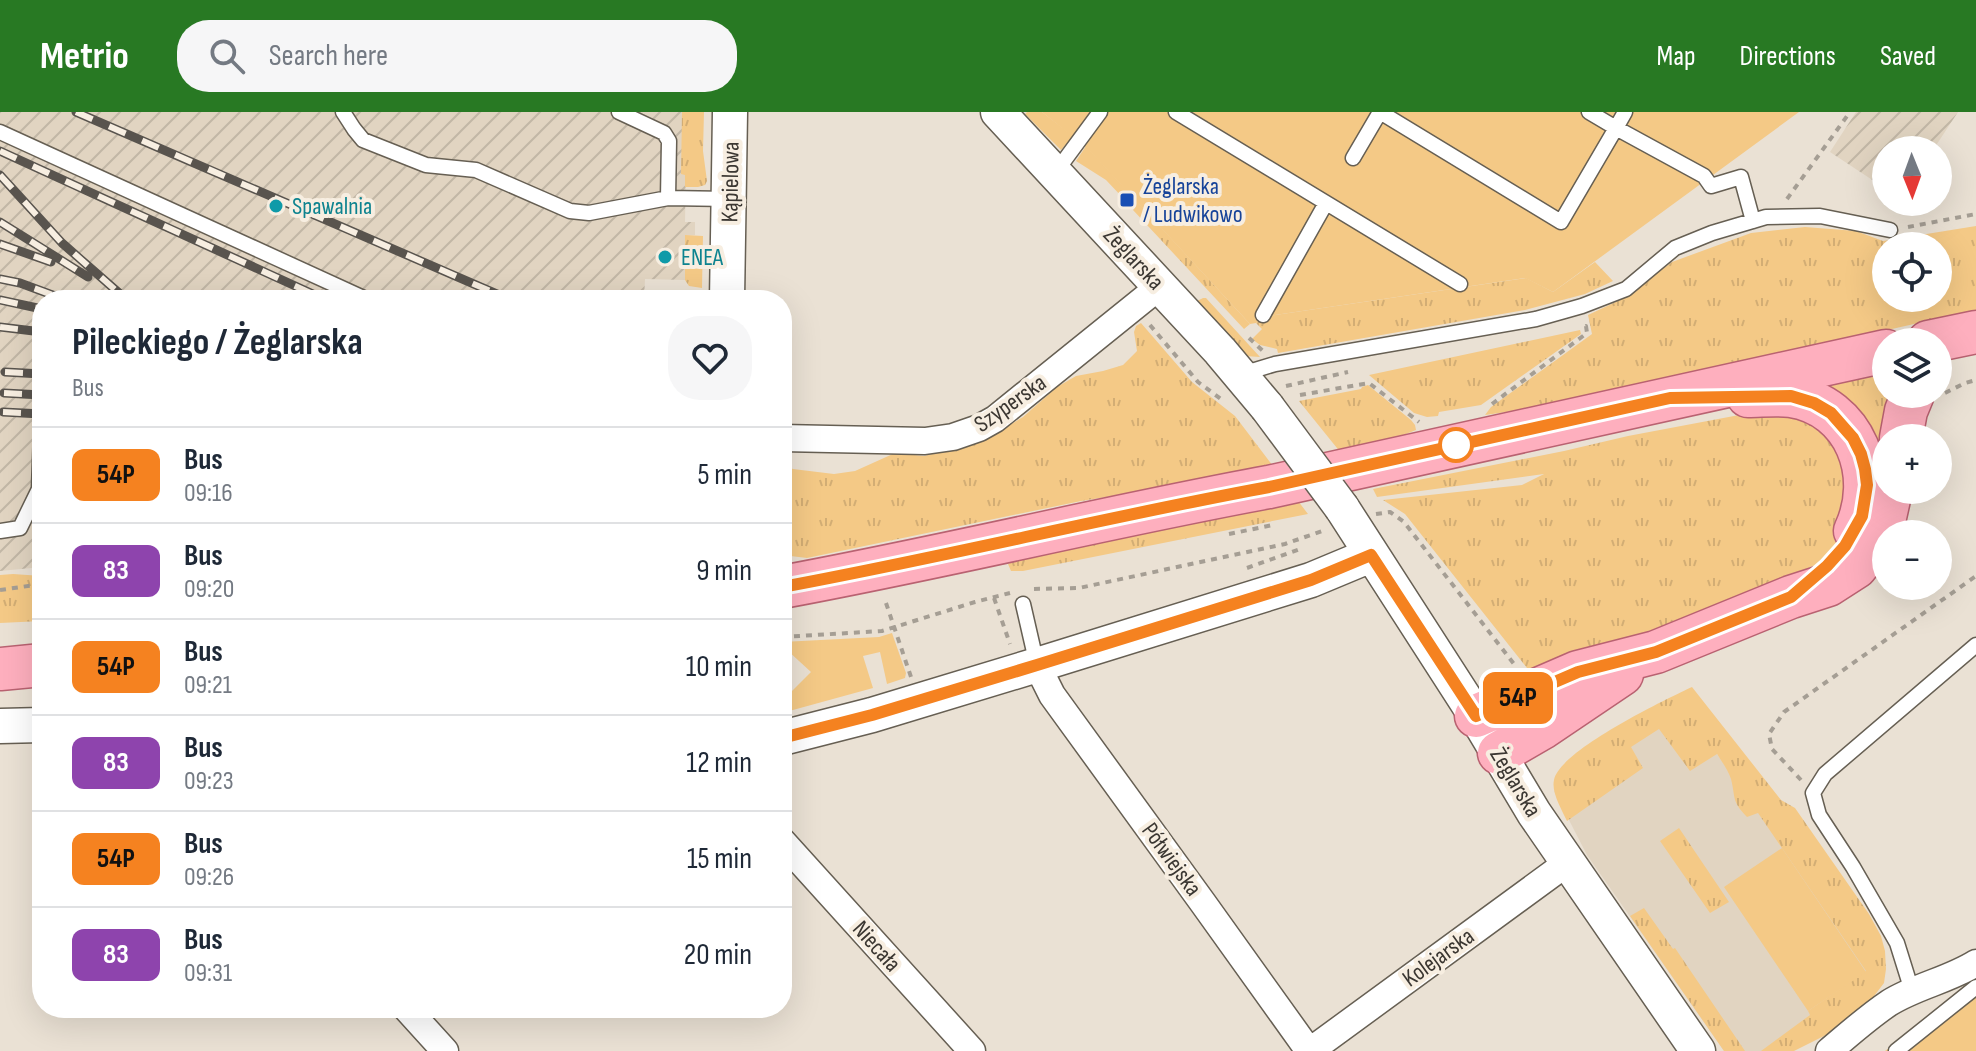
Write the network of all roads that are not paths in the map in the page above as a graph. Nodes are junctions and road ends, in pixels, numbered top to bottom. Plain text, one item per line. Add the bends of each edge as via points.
1 (343, 112) edge
2 (619, 112) edge
3 (730, 112) edge
4 (998, 112) edge
5 (1100, 112) edge
6 (1176, 112) edge
7 (1380, 112) edge
8 (1589, 112) edge
9 (1625, 112) edge
10 (1616, 128) junction
11 (0, 132) edge
12 (1353, 158) dead end
13 (1055, 174) junction
14 (668, 198) junction
15 (730, 199) junction
16 (1326, 203) junction
17 (1753, 221) junction
18 (1890, 230) road end
19 (1460, 284) dead end
20 (346, 290) edge
21 (727, 290) edge
22 (1151, 294) junction
23 (1263, 315) dead end
24 (1976, 332) edge
25 (1952, 337) edge
26 (1976, 344) edge
27 (1872, 354) edge
28 (1952, 355) edge
29 (1233, 388) junction
30 (1670, 398) junction
31 (792, 438) edge
32 (32, 503) edge
33 (1888, 504) edge
34 (0, 531) edge
35 (1371, 555) junction
36 (904, 563) junction
37 (792, 565) edge
38 (792, 585) edge
39 (1791, 597) junction
40 (1023, 598) road end
41 (1976, 645) edge
42 (1656, 652) junction
43 (1024, 658) junction
44 (32, 666) edge
45 (0, 669) edge
46 (1476, 716) junction
47 (32, 725) edge
48 (0, 726) edge
49 (792, 735) edge
50 (1499, 753) junction
51 (792, 852) edge
52 (1567, 863) junction
53 (1976, 963) edge
54 (1976, 987) edge
55 (1912, 991) junction
56 (415, 1018) edge
57 (445, 1051) edge
58 (972, 1051) edge
59 (1309, 1051) edge
60 (1698, 1051) edge
61 (1829, 1051) edge
62 (1896, 1051) edge

1 - 14 lane via 363,140 426,165 476,170 570,211 589,213
2 - 14 lane via 664,133 669,141
3 - 15 street, Kąpielowa
4 - 13 street, Żeglarska
5 - 13 lane
6 - 16 lane
7 - 10 lane via 1561,222
7 - 12 lane
8 - 10 lane
9 - 10 lane
10 - 17 lane via 1704,176 1711,186 1741,177
11 - 20 lane
13 - 22 street, Żeglarska
14 - 15 lane
15 - 21 street, Kąpielowa
16 - 19 lane
16 - 23 lane
17 - 18 lane via 1820,216
17 - 29 lane via 1675,248 1626,289 1566,310 1275,364
22 - 29 street, Żeglarska
22 - 31 street, Szyperska via 979,428 925,441
24 - 25 main road
26 - 28 main road
27 - 30 main road
29 - 35 street, Żeglarska, bridge via 1274,397 1337,520
30 - 36 main road
30 - 39 main road via 1791,396 1831,413 1853,438 1867,485 1862,516 1845,546
32 - 34 lane via 20,528
33 - 39 main road via 1875,543 1856,567 1828,585
35 - 43 street via 1311,580
35 - 46 street, Żeglarska
36 - 37 main road
36 - 38 main road
39 - 42 main road
40 - 43 lane
41 - 55 lane via 1825,774 1813,793 1819,815 1897,943
42 - 46 main road via 1578,672
42 - 50 main road
43 - 49 street via 872,715
43 - 59 street, Półwiejska
44 - 45 main road
46 - 50 street, Żeglarska
47 - 48 street
50 - 52 street, Żeglarska
51 - 58 street, Niecała
52 - 59 street, Kolejarska
52 - 60 street, Żeglarska
53 - 55 street
54 - 62 lane
55 - 61 street
56 - 57 street

